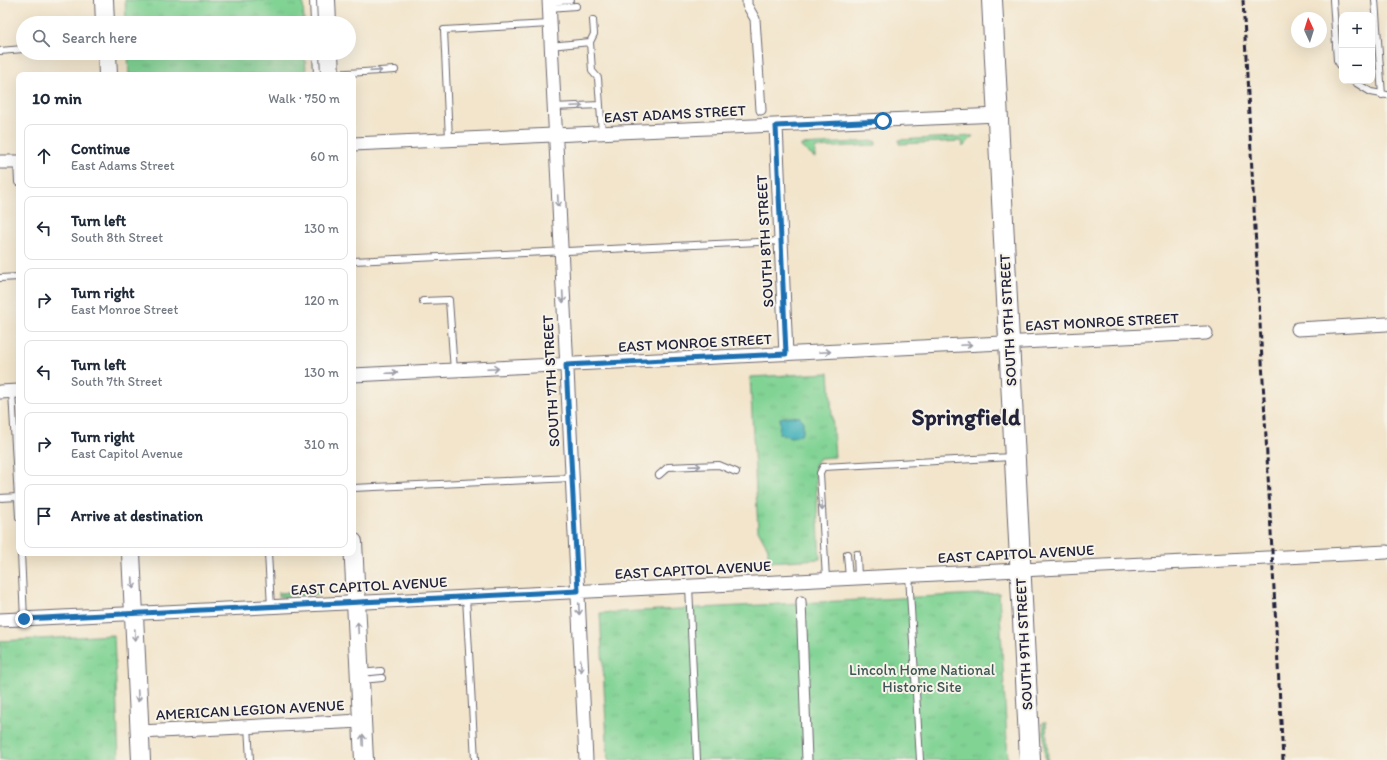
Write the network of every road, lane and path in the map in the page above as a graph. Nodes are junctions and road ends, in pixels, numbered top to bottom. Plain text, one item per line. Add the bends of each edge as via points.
1 (104, 0) edge
2 (313, 0) edge
3 (326, 0) edge
4 (570, 0) edge
5 (747, 0) edge
6 (992, 0) edge
7 (1333, 0) edge
8 (1375, 0) edge
9 (549, 3) edge
10 (576, 6) dead end
11 (105, 16) edge
12 (314, 16) edge
13 (327, 16) edge
14 (593, 20) dead end
15 (549, 24) junction
16 (590, 42) junction
17 (550, 46) junction
18 (16, 50) edge
19 (0, 51) edge
20 (107, 60) edge
21 (319, 60) edge
22 (328, 60) edge
23 (1339, 63) edge
24 (395, 70) dead end
25 (108, 72) edge
26 (325, 72) edge
27 (326, 72) edge
28 (356, 73) edge
29 (1358, 84) edge
30 (1384, 95) edge
31 (600, 104) junction
32 (554, 107) junction
33 (760, 110) dead end
34 (998, 115) junction
35 (776, 126) junction
36 (602, 133) junction
37 (555, 135) junction
38 (449, 139) junction
39 (356, 144) edge
40 (0, 162) edge
41 (16, 162) edge
42 (781, 241) junction
43 (561, 251) junction
44 (356, 261) edge
45 (16, 277) edge
46 (0, 278) edge
47 (423, 301) dead end
48 (1387, 324) edge
49 (1298, 329) dead end
50 (1206, 333) dead end
51 (1009, 342) junction
52 (786, 354) junction
53 (566, 365) junction
54 (454, 371) junction
55 (356, 375) edge
56 (10, 392) edge
57 (1015, 456) junction
58 (16, 471) edge
59 (736, 472) dead end
60 (659, 474) dead end
61 (572, 478) junction
62 (356, 488) edge
63 (16, 497) edge
64 (0, 498) edge
65 (1387, 552) edge
66 (847, 554) dead end
67 (857, 554) dead end
68 (21, 556) edge
69 (131, 556) edge
70 (268, 556) edge
71 (354, 556) edge
72 (1020, 569) junction
73 (909, 575) junction
74 (853, 578) junction
75 (826, 579) junction
76 (689, 586) junction
77 (578, 591) junction
78 (466, 597) junction
79 (801, 601) dead end
80 (356, 603) junction
81 (271, 607) junction
82 (134, 614) junction
83 (24, 619) junction
84 (0, 620) edge
85 (381, 675) dead end
86 (360, 676) junction
87 (362, 720) junction
88 (248, 726) junction
89 (140, 732) junction
90 (141, 760) edge
91 (250, 760) edge
92 (364, 760) edge
93 (475, 760) edge
94 (586, 760) edge
95 (697, 760) edge
96 (807, 760) edge
97 (920, 760) edge
98 (1030, 760) edge

1 - 11 main road
2 - 12 lane
3 - 13 main road
4 - 9 lane
5 - 33 street via 755,19
6 - 34 main road, SOUTH 9TH STREET
7 - 23 lane
8 - 30 lane
9 - 10 lane
9 - 15 street, SOUTH 7TH STREET
14 - 16 lane via 594,34
15 - 17 street, SOUTH 7TH STREET
15 - 38 lane via 444,30
16 - 17 lane
16 - 31 lane via 592,71 598,78
17 - 32 street, SOUTH 7TH STREET
18 - 19 lane
20 - 25 main road
21 - 26 lane
22 - 27 main road
28 -> 24 lane
29 - 30 lane via 1371,92
32 -> 31 lane
31 - 36 lane
32 - 37 street, SOUTH 7TH STREET
34 - 35 street, EAST ADAMS STREET
34 - 51 main road, SOUTH 9TH STREET
35 - 36 street, EAST ADAMS STREET
35 - 42 street, SOUTH 8TH STREET
36 - 37 street, EAST ADAMS STREET
37 - 38 street, EAST ADAMS STREET
37 -> 43 street, SOUTH 7TH STREET
38 - 39 street, EAST ADAMS STREET
40 - 41 street
42 - 43 lane
42 - 52 street, SOUTH 8TH STREET
43 - 44 lane
43 -> 53 street, SOUTH 7TH STREET
45 - 46 lane
47 - 54 lane via 449,300
48 - 49 street
50 - 51 street, EAST MONROE STREET
52 -> 51 street, EAST MONROE STREET
51 - 57 main road, SOUTH 9TH STREET
52 - 53 street, EAST MONROE STREET
54 -> 53 street, EAST MONROE STREET
53 - 61 street, SOUTH 7TH STREET
55 -> 54 street, EAST MONROE STREET
56 - 58 lane
57 - 72 main road, SOUTH 9TH STREET
57 -> 75 lane via 823,467 820,473
60 -> 59 lane via 668,467 719,465
61 - 62 lane
61 - 77 street, SOUTH 7TH STREET
63 - 64 lane
65 - 72 street, EAST CAPITOL AVENUE
66 - 74 lane
67 - 74 lane
68 - 83 lane
69 -> 82 main road
70 - 81 lane
71 - 80 main road
72 - 73 street, EAST CAPITOL AVENUE
72 - 98 main road, SOUTH 9TH STREET
73 - 74 street, EAST CAPITOL AVENUE
73 - 97 lane
74 - 75 street, EAST CAPITOL AVENUE
75 - 76 street, EAST CAPITOL AVENUE
76 - 77 street, EAST CAPITOL AVENUE
76 - 95 lane
77 - 78 street, EAST CAPITOL AVENUE
77 -> 94 street, SOUTH 7TH STREET
78 - 80 street, EAST CAPITOL AVENUE
78 - 93 lane
79 - 96 street
80 - 81 street, EAST CAPITOL AVENUE
86 -> 80 main road
81 - 82 street, EAST CAPITOL AVENUE
82 - 83 street, EAST CAPITOL AVENUE
82 -> 89 main road
83 - 84 street, EAST CAPITOL AVENUE
85 - 86 lane
86 - 87 main road
87 - 88 street, AMERICAN LEGION AVENUE
92 -> 87 main road
88 - 89 street, AMERICAN LEGION AVENUE
88 - 91 lane
89 - 90 main road

